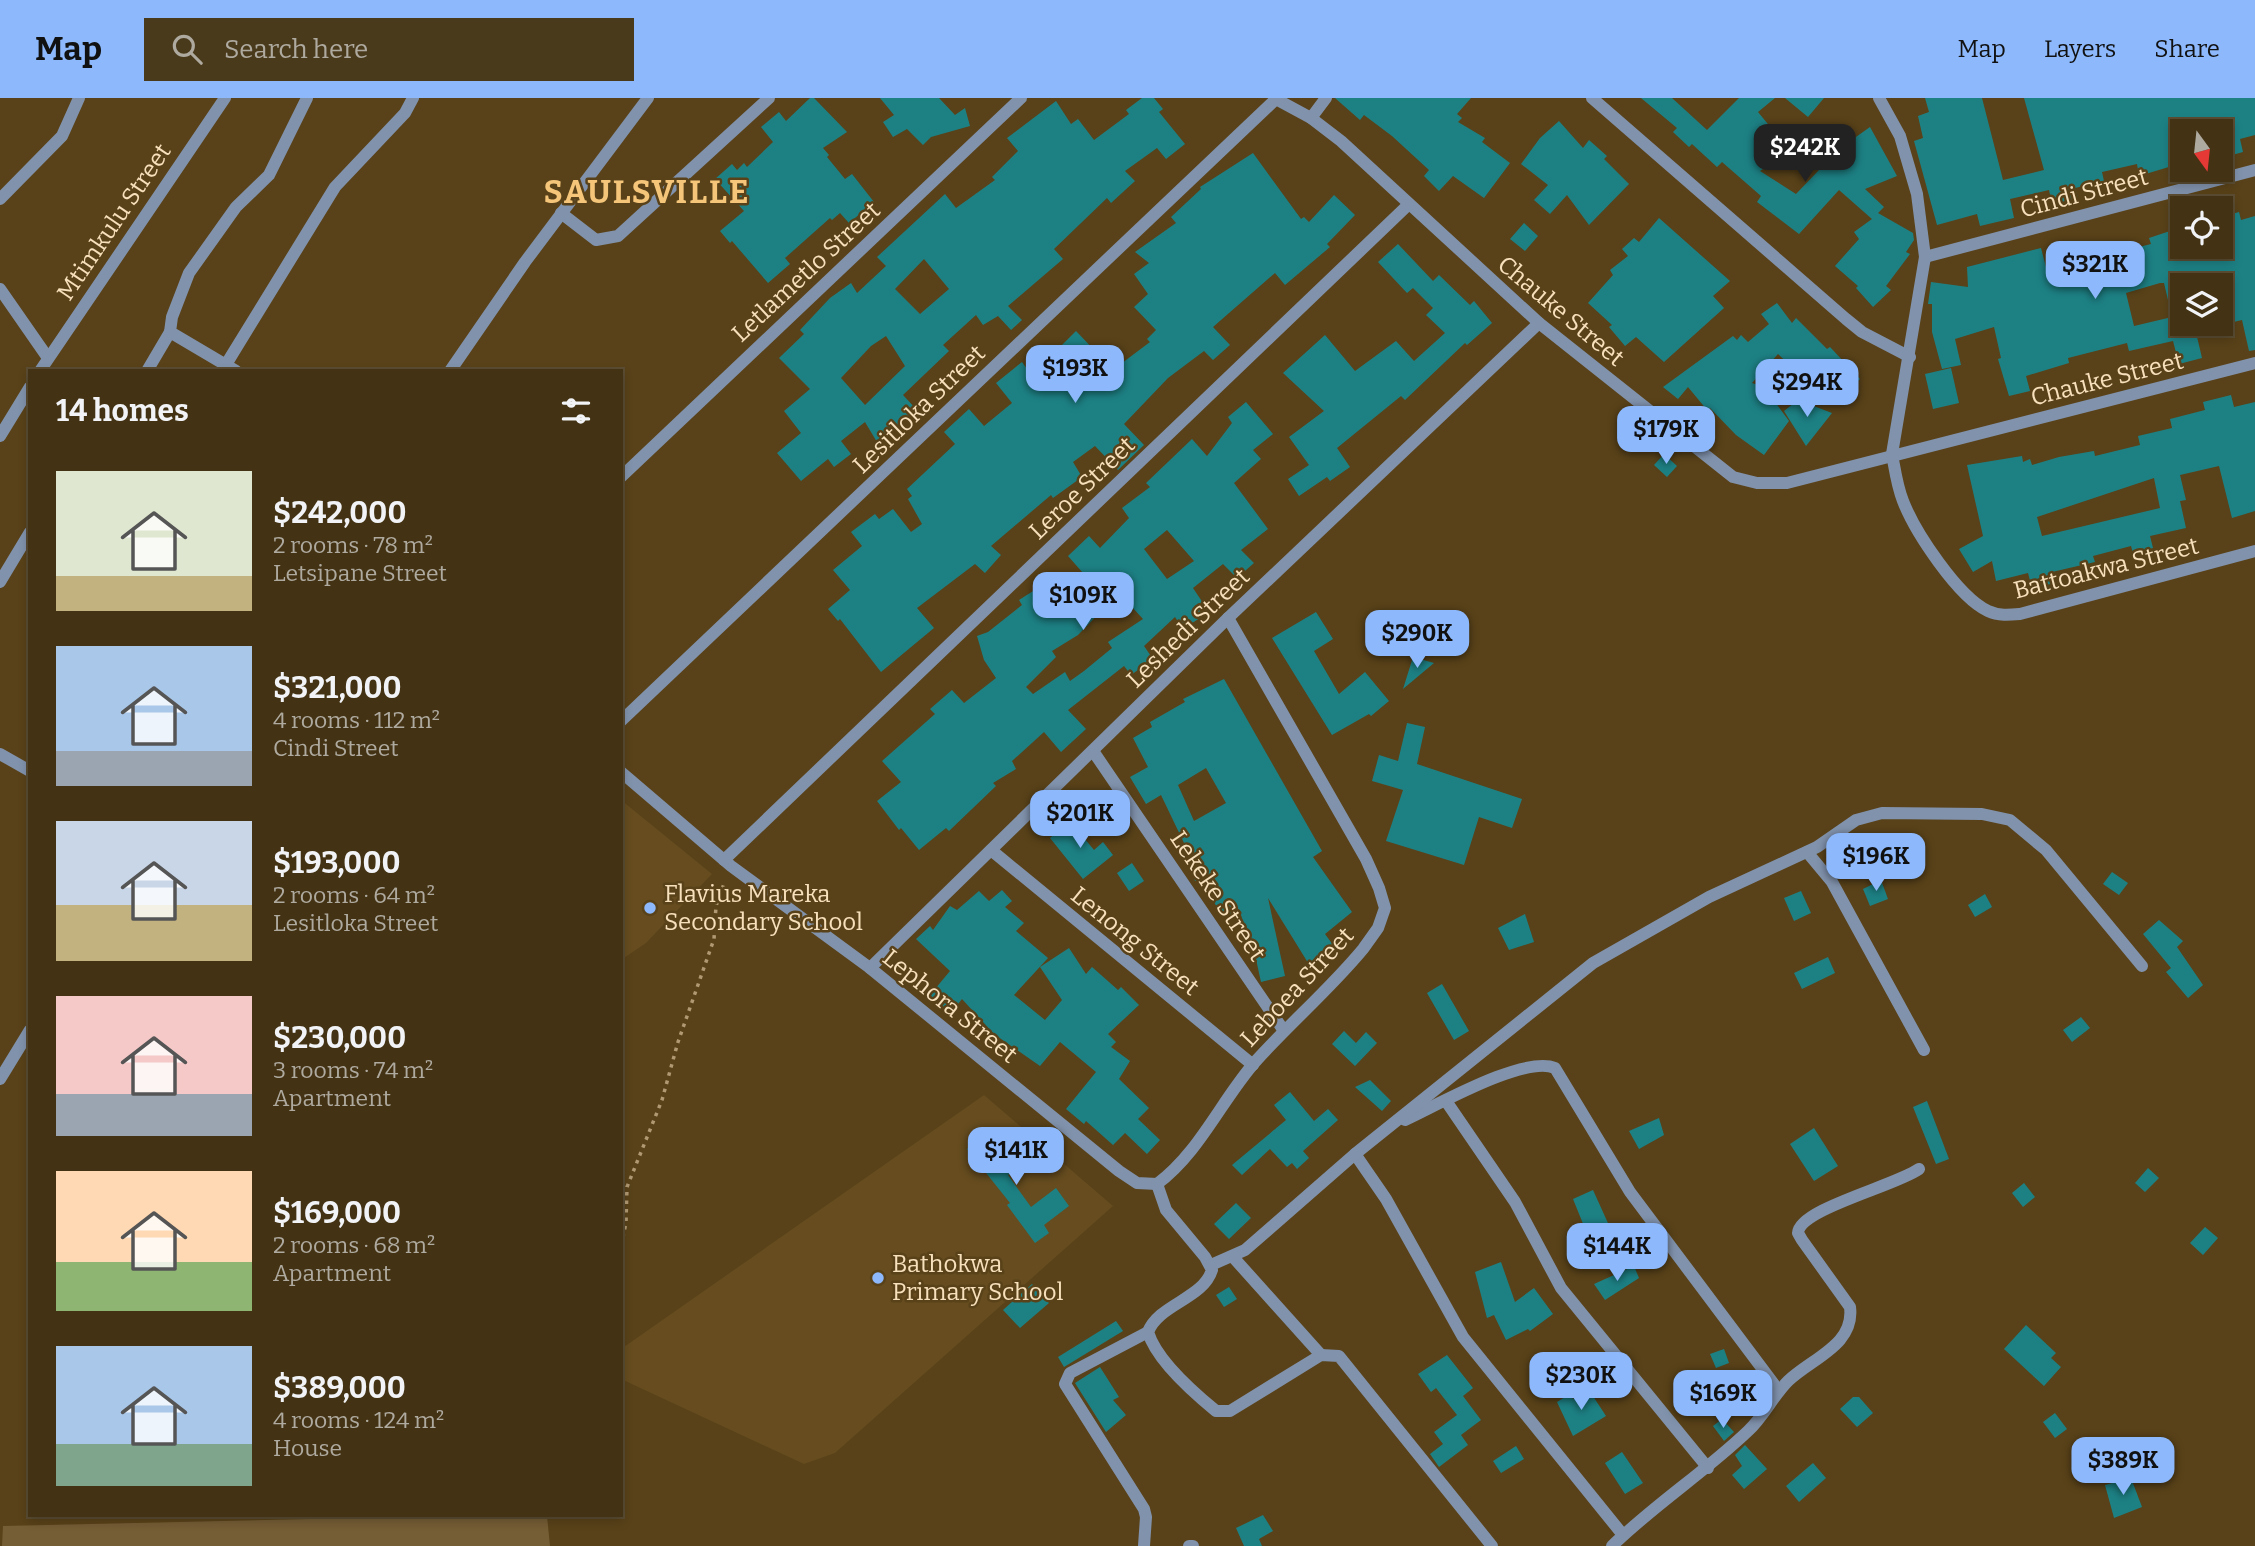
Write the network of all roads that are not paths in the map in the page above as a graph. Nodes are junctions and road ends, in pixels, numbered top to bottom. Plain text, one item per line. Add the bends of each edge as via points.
1 (79, 98) edge
2 (225, 98) edge
3 (307, 98) edge
4 (413, 98) edge
5 (648, 98) edge
6 (769, 98) edge
7 (1021, 98) edge
8 (1326, 98) edge
9 (1592, 98) edge
10 (1879, 98) edge
11 (1275, 99) edge
12 (1311, 118) junction
13 (2255, 170) edge
14 (0, 200) edge
15 (1408, 205) junction
16 (561, 213) junction
17 (1924, 257) junction
18 (0, 289) edge
19 (5, 303) edge
20 (1539, 323) junction
21 (170, 332) junction
22 (1909, 357) junction
23 (48, 358) junction
24 (2255, 363) edge
25 (41, 369) edge
26 (148, 369) edge
27 (228, 369) edge
28 (451, 369) edge
29 (28, 390) edge
30 (0, 436) edge
31 (1892, 454) junction
32 (623, 475) edge
33 (28, 535) edge
34 (2255, 551) edge
35 (0, 582) edge
36 (1228, 618) junction
37 (623, 719) edge
38 (1093, 751) junction
39 (0, 754) edge
40 (28, 770) edge
41 (623, 774) edge
42 (991, 850) junction
43 (1807, 852) junction
44 (728, 863) junction
45 (2141, 966) dead end
46 (870, 968) junction
47 (1284, 1031) junction
48 (28, 1033) edge
49 (1924, 1051) dead end
50 (1253, 1065) junction
51 (0, 1079) edge
52 (1446, 1101) junction
53 (1391, 1126) junction
54 (1355, 1154) junction
55 (1919, 1169) dead end
56 (1157, 1184) junction
57 (1233, 1257) junction
58 (1210, 1265) junction
59 (1147, 1332) junction
60 (1321, 1355) junction
61 (1779, 1391) junction
62 (1707, 1468) junction
63 (1623, 1535) junction
64 (1144, 1546) edge
65 (1492, 1546) edge
66 (1612, 1546) edge

1 - 14 street via 62,136
2 - 23 street, Mtimkulu Street
3 - 21 street via 269,175 236,207 189,273
4 - 27 street via 405,113 335,187
5 - 16 street
6 - 16 street via 618,236 596,240
7 - 32 street, Letlametlo Street
8 - 12 street
9 - 22 street via 1846,320
10 - 17 street via 1900,136 1910,171
11 - 12 street, Chauke Street
11 - 37 street, Lesitloka Street
12 - 15 street, Chauke Street
13 - 17 street, Cindi Street
15 - 20 street, Chauke Street
15 - 44 street, Leroe Street
16 - 28 street
17 - 22 street
18 - 19 street
19 - 23 street
20 - 31 street, Chauke Street via 1733,477 1787,483
20 - 36 street, Leshedi Street
21 - 26 street
21 - 27 street
22 - 31 street
23 - 25 street, Mtimkulu Street
24 - 31 street, Chauke Street
29 - 30 street
31 - 34 street, Battoakwa Street via 1903,502 1934,552 1970,598 1987,611 2002,615 2045,608
33 - 35 street
36 - 38 street, Leshedi Street
36 - 47 street, Leboea Street via 1366,859 1384,908 1378,928 1363,949
38 - 42 street, Leshedi Street
38 - 47 street, Lekeke Street
39 - 40 street
41 - 44 street, Lephora Street
42 - 46 street, Leshedi Street
42 - 50 street, Lenong Street
43 - 45 street via 1847,824 1882,813 1982,814 2010,820 2046,850
43 - 49 street via 1832,882
43 - 53 street via 1709,897 1593,962
44 - 46 street, Lephora Street
46 - 56 street, Lephora Street via 1119,1171 1137,1183
47 - 50 street, Leboea Street
48 - 51 street
50 - 56 street, Leboea Street via 1200,1138
52 - 53 street
52 - 61 street via 1516,1071 1540,1065 1555,1068 1630,1192
52 - 62 street via 1515,1202 1561,1287
53 - 54 street
54 - 57 street
54 - 63 street via 1386,1199 1463,1337
55 - 61 street via 1893,1185 1816,1212 1799,1226 1802,1240 1850,1307 1852,1319 1839,1342
56 - 58 street via 1177,1227
57 - 58 street
57 - 60 street
58 - 59 street via 1208,1280 1155,1320
59 - 60 street via 1178,1374 1216,1411 1240,1406
59 - 64 street via 1070,1373 1065,1384 1144,1508
60 - 65 street via 1330,1353 1345,1361
61 - 62 street via 1750,1430
62 - 63 street
63 - 66 street

